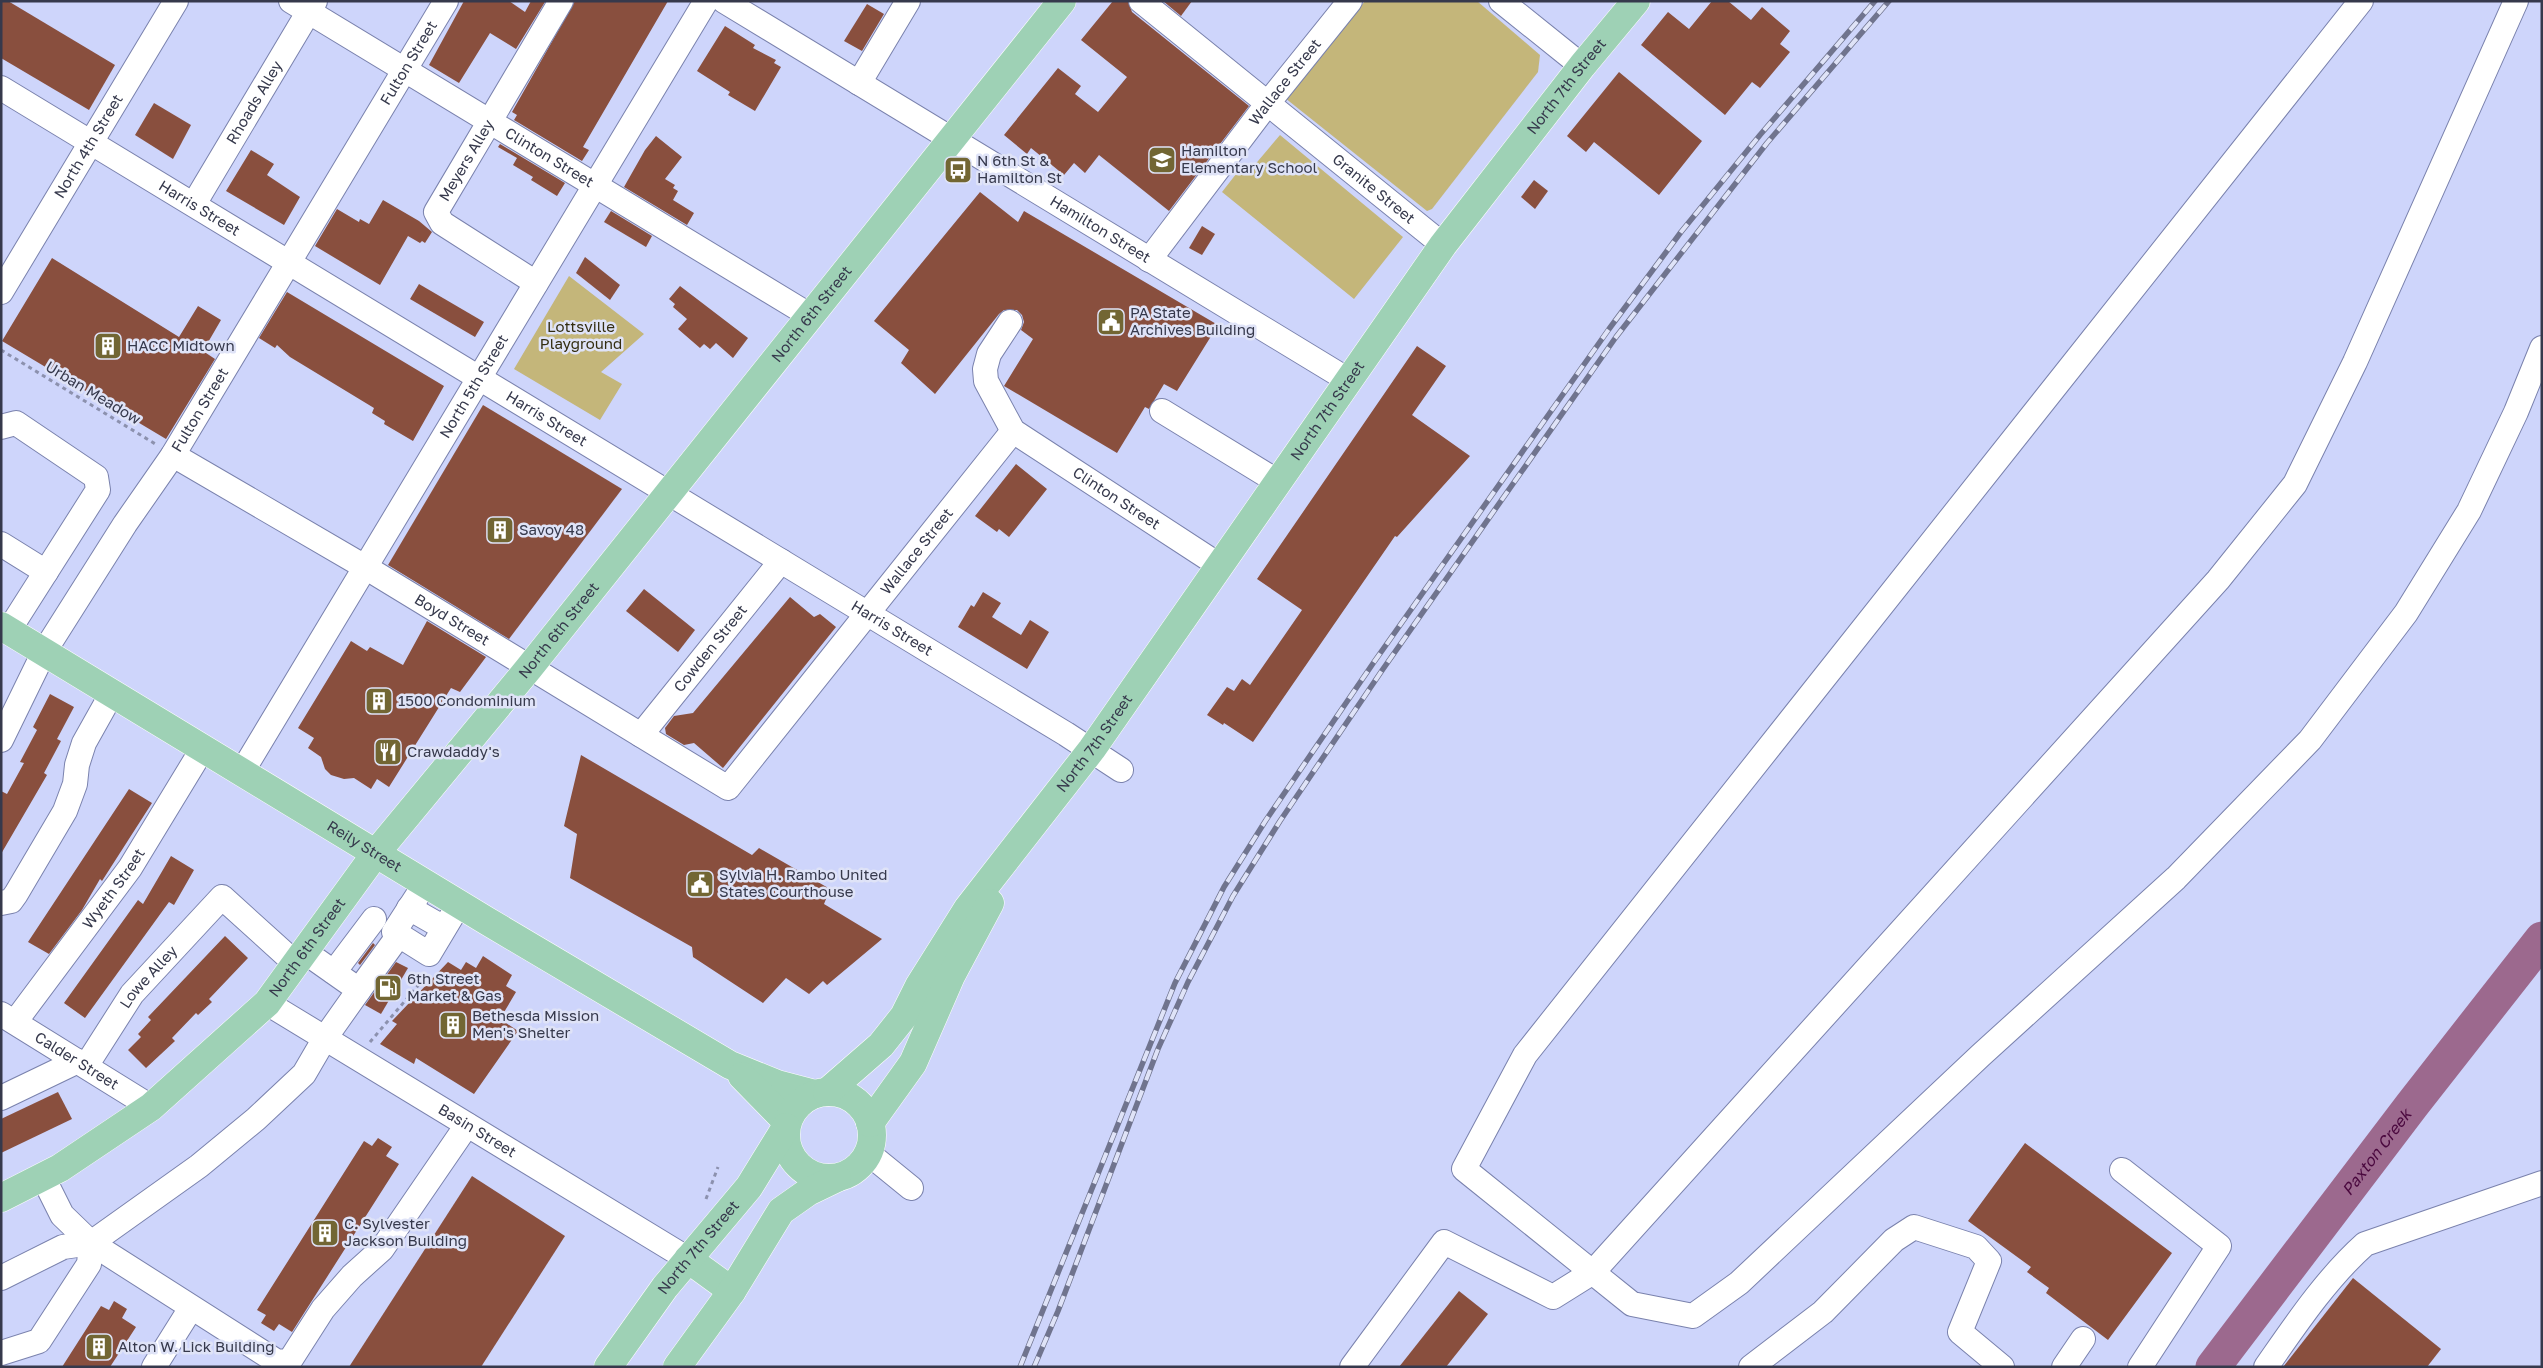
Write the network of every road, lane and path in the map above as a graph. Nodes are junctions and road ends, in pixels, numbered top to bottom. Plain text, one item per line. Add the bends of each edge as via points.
1 (176, 1) edge
2 (446, 1) edge
3 (561, 1) edge
4 (706, 1) edge
5 (724, 1) edge
6 (908, 1) edge
7 (1062, 1) edge
8 (1141, 1) edge
9 (1350, 1) edge
10 (1501, 1) edge
11 (1636, 1) edge
12 (2361, 1) edge
13 (2516, 1) edge
14 (305, 5) edge
15 (1582, 66) junction
16 (405, 70) junction
17 (859, 83) junction
18 (1, 88) edge
19 (1268, 103) junction
20 (488, 121) junction
21 (951, 139) junction
22 (92, 142) junction
23 (595, 186) junction
24 (194, 204) junction
25 (1443, 245) junction
26 (1150, 260) junction
27 (289, 262) junction
28 (536, 283) junction
29 (1, 292) edge
30 (809, 315) junction
31 (1010, 322) dead end
32 (2542, 348) edge
33 (1, 350) edge
34 (480, 377) junction
35 (1348, 380) junction
36 (1162, 411) dead end
37 (1, 427) edge
38 (1013, 432) junction
39 (173, 455) junction
40 (1278, 482) junction
41 (668, 492) junction
42 (1, 544) edge
43 (782, 561) junction
44 (1220, 566) junction
45 (365, 567) junction
46 (46, 572) junction
47 (868, 614) junction
48 (5, 628) edge
49 (44, 652) junction
50 (529, 668) junction
51 (112, 694) junction
52 (641, 736) junction
53 (1, 740) edge
54 (202, 748) junction
55 (1092, 749) junction
56 (1121, 770) dead end
57 (242, 772) junction
58 (728, 788) joint
59 (1030, 831) junction
60 (376, 853) junction
61 (426, 884) junction
62 (342, 900) junction
63 (1, 903) edge
64 (458, 904) junction
65 (409, 908) junction
66 (374, 919) junction
67 (444, 928) junction
68 (396, 933) junction
69 (300, 958) junction
70 (334, 972) junction
71 (429, 973) dead end
72 (359, 990) junction
73 (267, 1004) junction
74 (8, 1018) edge
75 (325, 1038) junction
76 (357, 1058) junction
77 (82, 1064) junction
78 (730, 1065) junction
79 (821, 1093) junction
80 (1, 1098) edge
81 (151, 1107) junction
82 (870, 1123) junction
83 (787, 1124) junction
84 (467, 1125) junction
85 (868, 1153) junction
86 (2122, 1170) dead end
87 (43, 1176) junction
88 (837, 1178) junction
89 (2542, 1183) edge
90 (911, 1188) dead end
91 (1, 1198) edge
92 (91, 1243) junction
93 (688, 1259) junction
94 (1593, 1272) junction
95 (1, 1278) edge
96 (732, 1291) junction
97 (192, 1308) junction
98 (2084, 1340) dead end
99 (1, 1353) edge
100 (154, 1367) edge
101 (608, 1367) edge
102 (676, 1367) edge
103 (1352, 1367) edge
104 (1751, 1367) edge
105 (2002, 1367) edge
106 (2064, 1367) edge
107 (2140, 1367) edge
108 (2266, 1367) edge

1 - 22 street, North 4th Street
2 - 16 street, Fulton Street
3 - 20 street, Meyers Alley
4 - 23 street, North 5th Street
5 - 17 street, Hamilton Street
6 - 17 street
7 - 21 main road, North 6th Street
8 - 19 street, Granite Street
9 - 19 street, Wallace Street
10 - 15 street
11 - 15 main road, North 7th Street
12 - 94 street via 1525,1055 1464,1169
13 - 94 street via 2355,362 2295,484 2218,580
14 - 16 street, Clinton Street
14 - 24 street, Rhoads Alley
15 - 25 main road, North 7th Street
16 - 20 street, Clinton Street
16 - 27 street, Fulton Street
17 - 21 street, Hamilton Street
18 - 22 street, Harris Street
19 - 25 street, Granite Street
19 - 26 street, Wallace Street
20 - 23 street, Clinton Street
20 - 28 street, Meyers Alley via 437,208 437,215 442,223
21 - 26 street, Hamilton Street
21 - 30 main road, North 6th Street
22 - 24 street, Harris Street
22 - 29 street, North 4th Street
23 - 28 street, North 5th Street
23 - 30 street, Clinton Street
24 - 27 street, Harris Street
25 - 35 main road, North 7th Street
26 - 35 street, Hamilton Street
27 - 34 street, Harris Street
27 - 39 street, Fulton Street
28 - 34 street, North 5th Street
30 - 41 main road, North 6th Street
31 - 38 street via 989,354 986,380
32 - 94 street via 2469,511 2406,613 2310,740 2176,878 1981,1055 1739,1283 1693,1316 1632,1304
33 - 39 path, Urban Meadow
34 - 41 street, Harris Street
34 - 45 street, North 5th Street
35 - 40 main road, North 7th Street
36 - 40 street
37 - 46 street via 16,424 96,477 98,490
38 - 44 street, Clinton Street
38 - 47 street, Wallace Street
39 - 45 street, Boyd Street
39 - 49 street, Fulton Street
40 - 44 main road, North 7th Street
41 - 43 street, Harris Street
41 - 50 main road, North 6th Street
42 - 46 street
43 - 47 street, Harris Street
43 - 52 street, Cowden Street
44 - 55 main road, North 7th Street
45 - 50 street, Boyd Street
45 - 57 street, North 5th Street
46 - 48 street
47 - 55 street, Harris Street
47 - 58 street, Wallace Street
48 - 49 main road, Reily Street
49 - 51 main road, Reily Street
49 - 53 street, Fulton Street
50 - 52 street, Boyd Street
50 - 60 main road, North 6th Street
51 - 54 main road, Reily Street
51 - 63 street via 84,743 72,797 56,828 16,894 8,902
52 - 58 street, Boyd Street
54 - 57 main road, Reily Street
54 - 74 street, Wyeth Street via 130,868
55 - 56 street, Harris Street
55 - 59 main road, North 7th Street
57 - 60 main road, Reily Street
59 - 79 main road, North 7th Street via 968,908 882,1045
59 - 82 main road, North 7th Street via 950,976 912,1063
60 - 61 main road, Reily Street
60 - 62 main road, North 6th Street
61 - 64 main road, Reily Street
61 - 65 street
62 - 66 street
62 - 69 main road, North 6th Street
64 - 67 street
64 - 78 main road, Reily Street
65 - 67 street
65 - 68 street
66 - 68 street
66 - 70 street
67 - 68 street via 429,954
68 - 72 street
69 - 70 street
69 - 73 main road, North 6th Street
69 - 77 street, Lowe Alley via 222,897 132,994
70 - 72 street
71 - 76 path
72 - 75 street
73 - 75 street, Basin Street
73 - 81 main road, North 6th Street
74 - 77 street, Calder Street
75 - 76 street, Basin Street
75 - 92 street via 304,1074 256,1119 199,1166
76 - 84 street, Basin Street
77 - 80 street
77 - 81 street, Calder Street
78 - 79 main road, Reily Street via 777,1084
78 - 83 main road, Reily Street
79 - 82 main road via 841,1093 854,1100
79 - 83 main road, North 7th Street via 803,1100
81 - 87 main road, North 6th Street
82 - 85 main road via 872,1133
83 - 88 main road via 786,1141 798,1166 809,1174
83 - 93 main road, North 7th Street via 749,1187
84 - 93 street, Basin Street
84 - 97 street via 382,1249 323,1308 291,1359 276,1361
85 - 88 main road via 860,1165
85 - 90 street
86 - 107 street via 2219,1246
87 - 91 main road, North 6th Street
87 - 92 street via 62,1215
88 - 96 main road via 808,1192 781,1211
89 - 108 street via 2365,1244 2347,1260 2305,1311
92 - 95 street via 63,1247
92 - 97 street
92 - 99 street via 89,1264 39,1341
93 - 96 main road
93 - 101 main road, North 7th Street
94 - 103 street via 1553,1297 1444,1242
96 - 102 main road
97 - 100 street
98 - 106 street
104 - 105 street via 1823,1312 1894,1240 1914,1227 1976,1247 1989,1261 1960,1332

